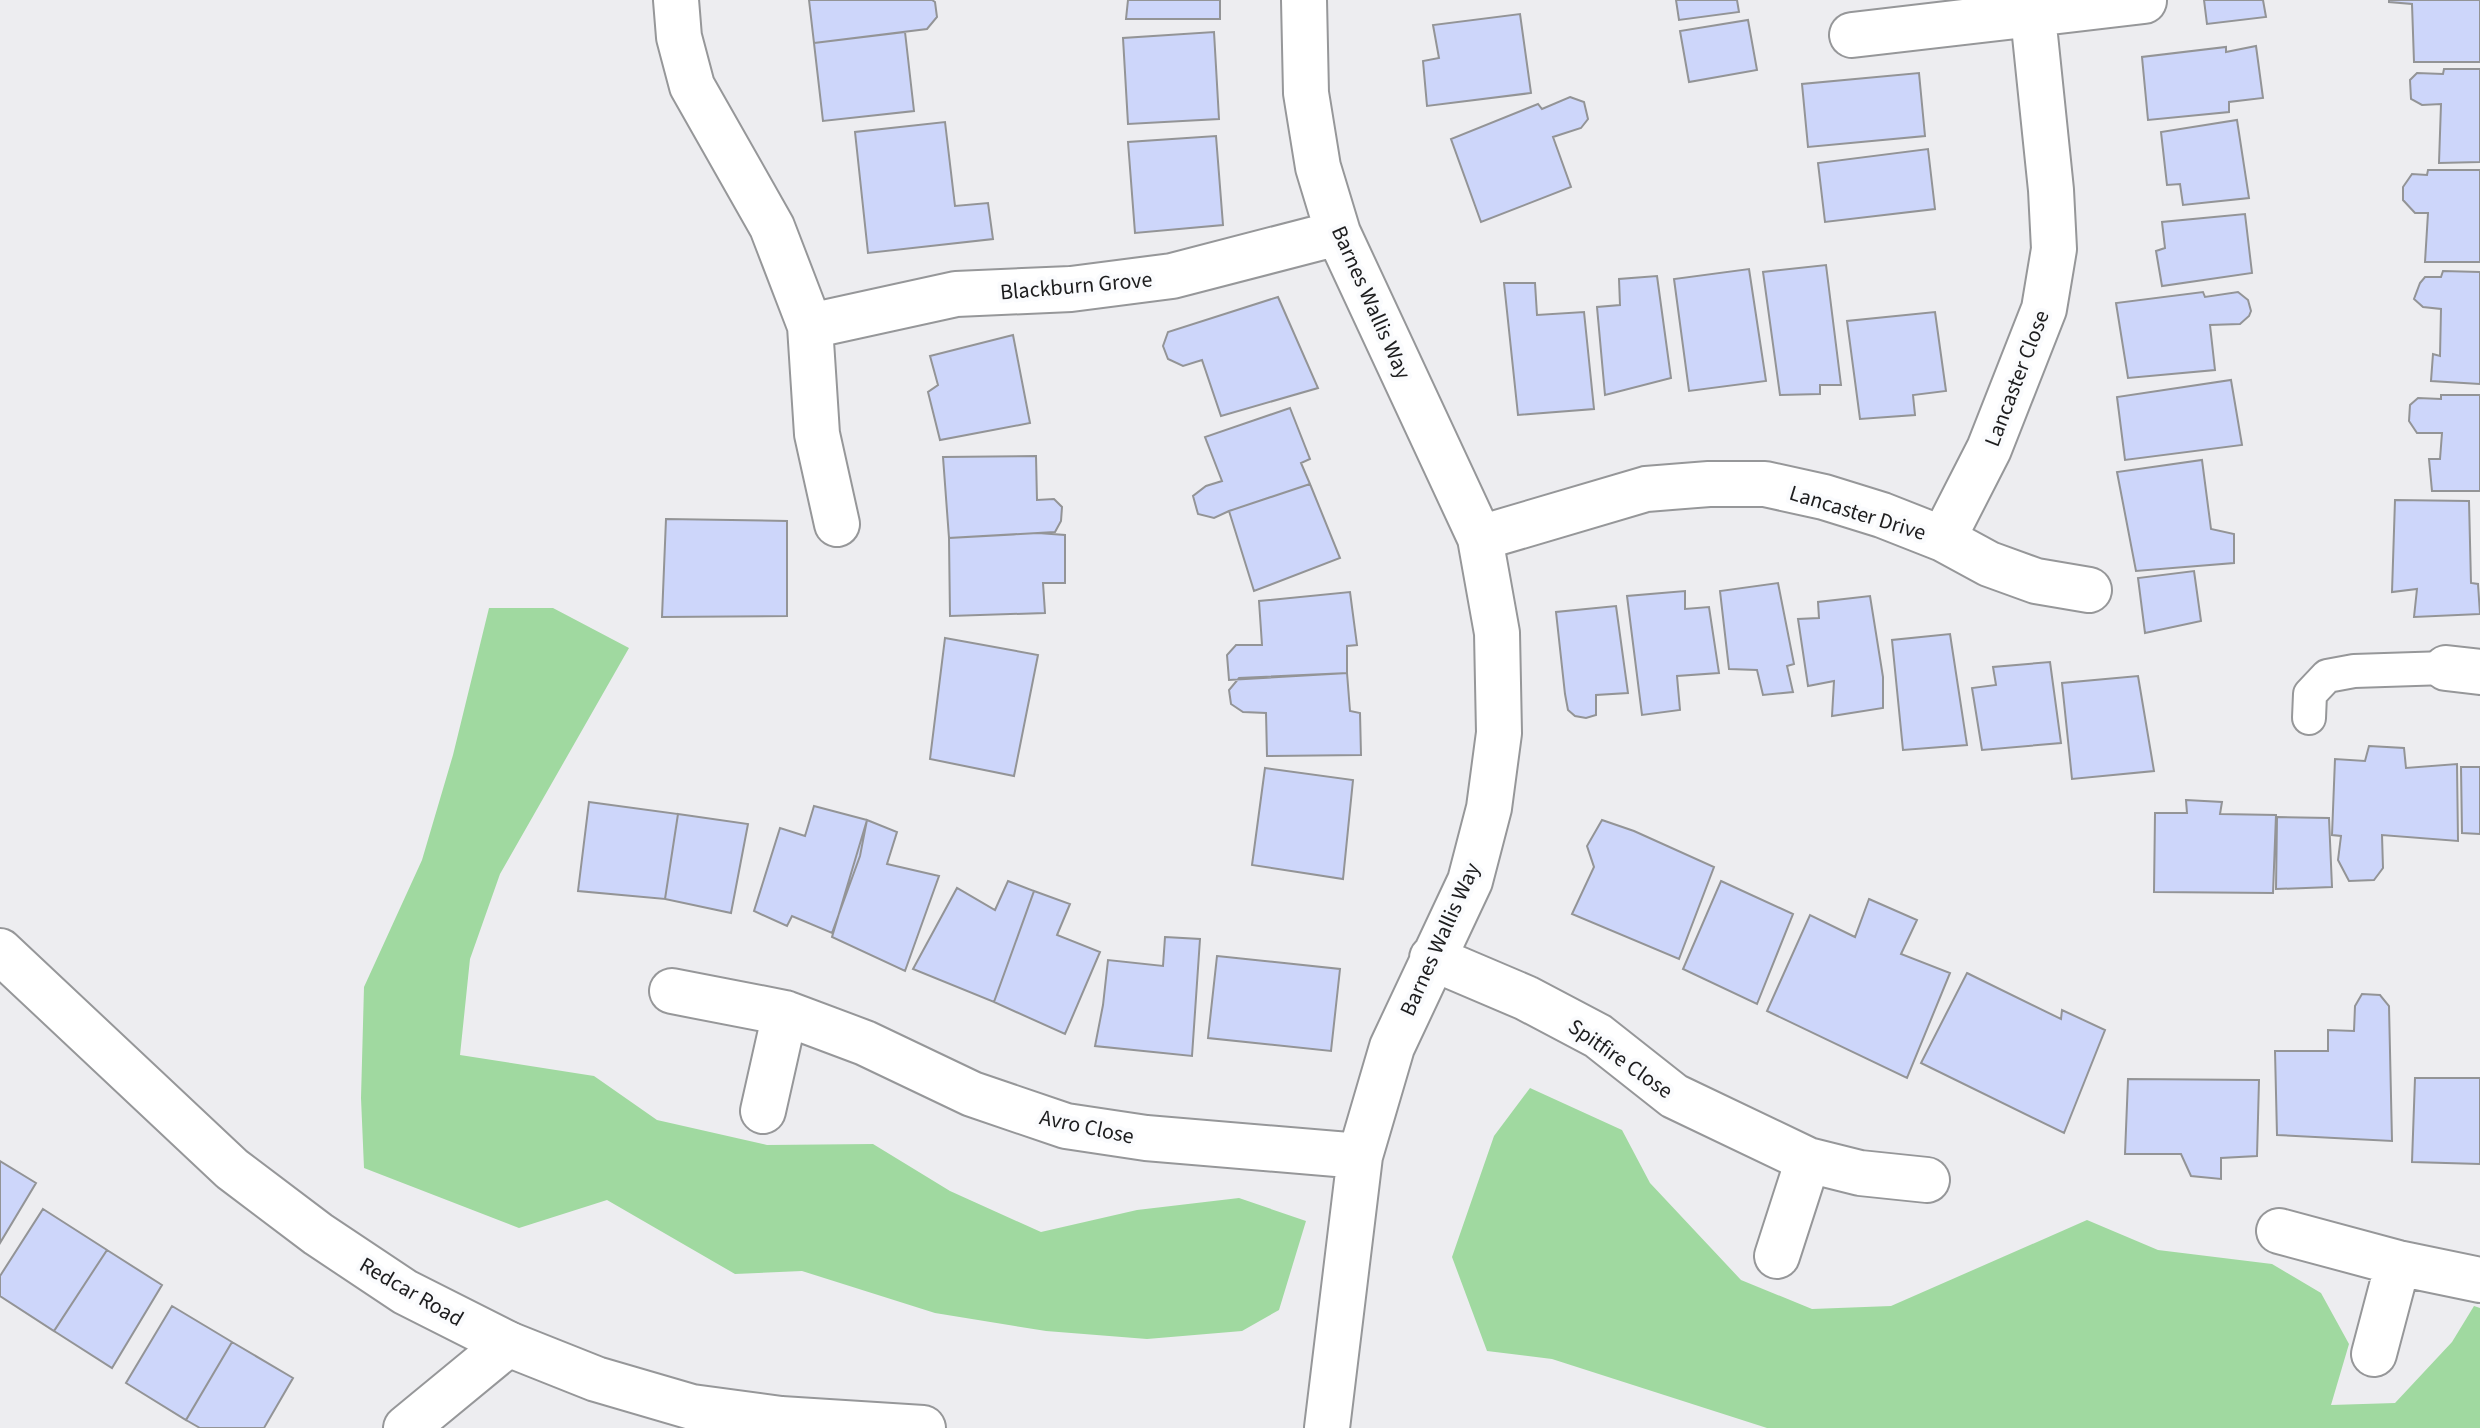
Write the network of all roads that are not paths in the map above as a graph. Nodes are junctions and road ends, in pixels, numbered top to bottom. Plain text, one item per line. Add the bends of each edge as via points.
1 (676, 0) edge
2 (1304, 0) edge
3 (2144, 1) edge
4 (2033, 16) junction
5 (1852, 35) dead end
6 (1338, 233) junction
7 (810, 326) junction
8 (837, 524) dead end
9 (1480, 538) junction
10 (1943, 539) junction
11 (2089, 590) dead end
12 (2463, 670) edge
13 (2309, 718) dead end
14 (0, 951) edge
15 (1432, 958) junction
16 (672, 991) dead end
17 (785, 1013) junction
18 (763, 1111) dead end
19 (1360, 1156) junction
20 (1808, 1160) junction
21 (1927, 1180) dead end
22 (2279, 1231) dead end
23 (1777, 1256) dead end
24 (2398, 1263) junction
25 (2480, 1280) edge
26 (508, 1344) junction
27 (2374, 1354) dead end
28 (406, 1428) edge
29 (923, 1428) edge
30 (1327, 1428) edge

1 - 7 street via 692,86 772,227
2 - 6 street, Barnes Wallis Way via 1306,93 1318,167
3 - 4 street
4 - 5 street
4 - 10 street, Lancaster Close via 2054,249 2044,309 1989,449
6 - 7 street, Blackburn Grove via 1172,276 1071,289 956,294
6 - 9 street, Barnes Wallis Way
7 - 8 street via 817,434
9 - 10 street, Lancaster Drive via 1646,489 1765,484 1824,497
9 - 15 street, Barnes Wallis Way via 1497,633 1499,733 1489,808 1470,881
10 - 11 street, Lancaster Drive via 2036,581
12 - 13 lane via 2327,676 2310,694
14 - 26 street, Redcar Road via 232,1169 405,1292
15 - 19 street, Barnes Wallis Way via 1392,1047
15 - 20 street, Spitfire Close via 1598,1036 1674,1096
16 - 17 street, Avro Close
17 - 18 street
17 - 19 street, Avro Close via 865,1043 972,1094 1066,1126
19 - 30 street, Barnes Wallis Way
20 - 21 street, Spitfire Close via 1860,1173
20 - 23 street
22 - 24 street
24 - 25 street
24 - 27 street
26 - 28 street
26 - 29 street, Redcar Road via 596,1379 692,1407

